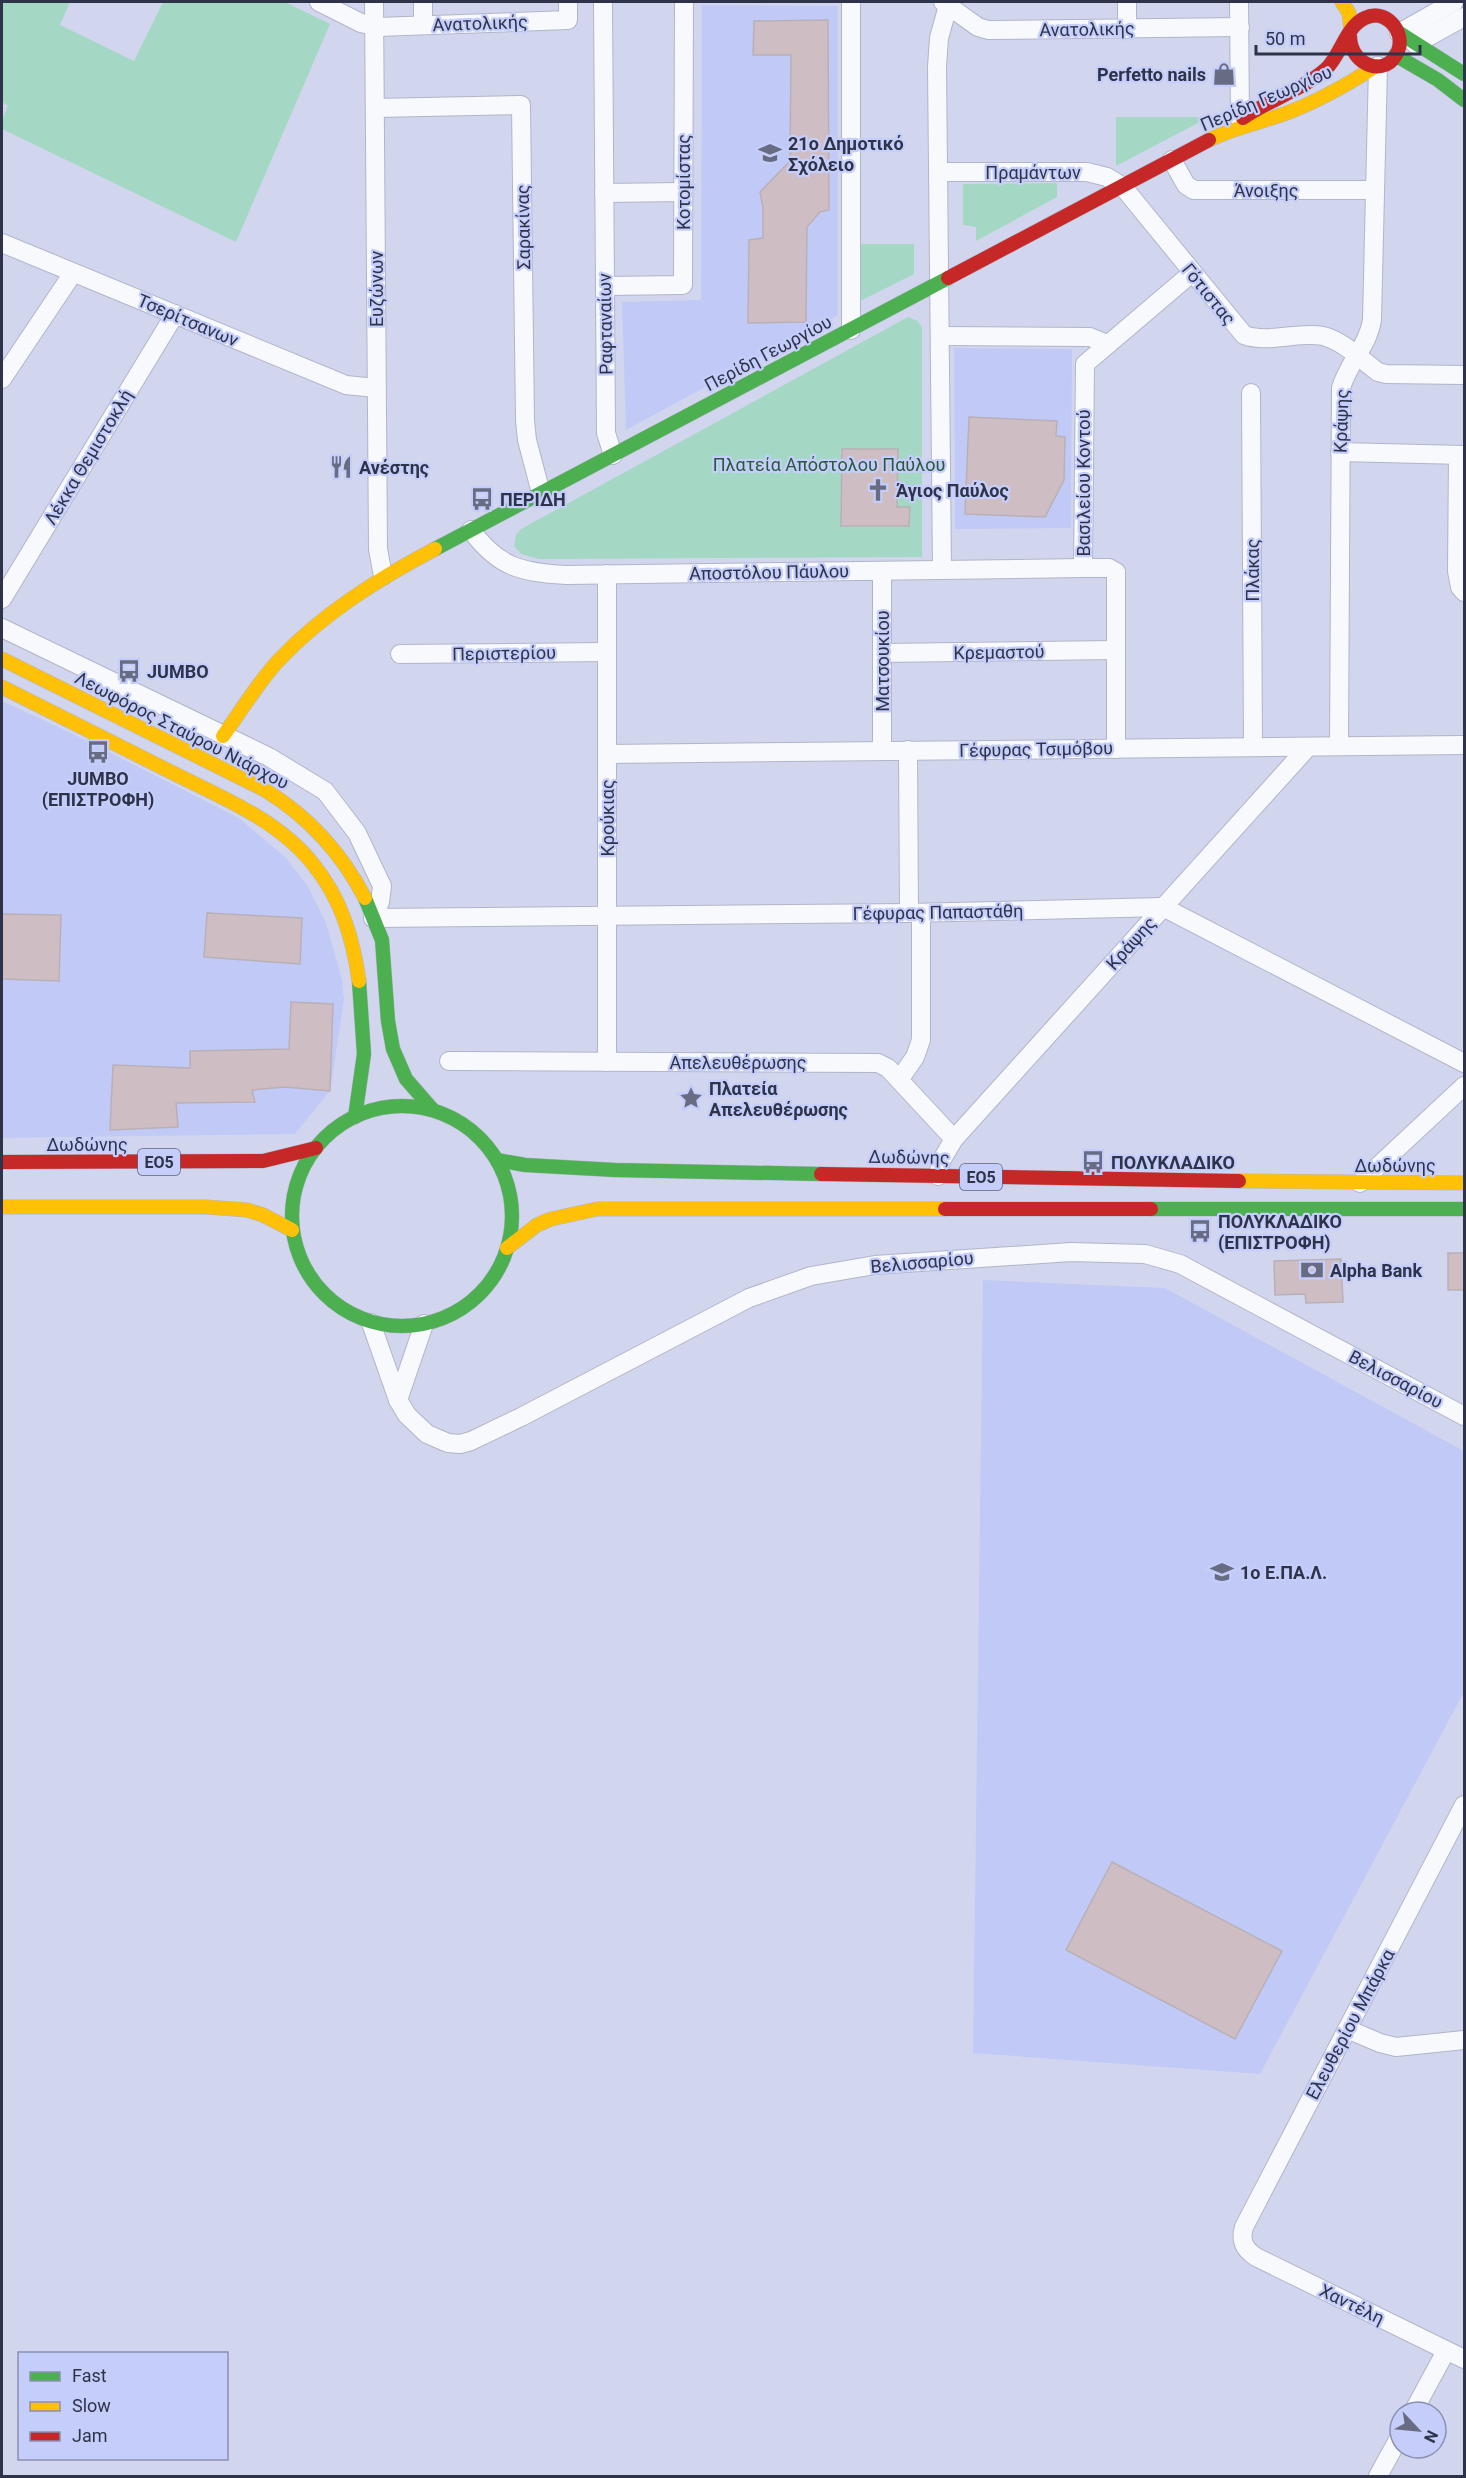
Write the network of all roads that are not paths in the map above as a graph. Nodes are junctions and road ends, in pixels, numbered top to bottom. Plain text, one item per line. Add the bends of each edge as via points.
1 (319, 2) edge
2 (374, 2) edge
3 (423, 2) edge
4 (568, 2) edge
5 (603, 2) edge
6 (684, 2) edge
7 (852, 2) edge
8 (947, 2) edge
9 (1127, 2) edge
10 (1239, 2) edge
11 (1342, 2) edge
12 (1454, 2) edge
13 (1377, 8) edge
14 (1464, 17) edge
15 (423, 25) junction
16 (374, 26) junction
17 (1240, 27) junction
18 (1126, 28) junction
19 (1398, 32) junction
20 (1350, 33) junction
21 (1415, 44) junction
22 (1395, 55) junction
23 (1377, 66) junction
24 (1464, 74) edge
25 (1464, 100) edge
26 (375, 108) junction
27 (1235, 125) junction
28 (1172, 160) junction
29 (939, 172) junction
30 (1122, 187) junction
31 (1375, 190) junction
32 (683, 192) junction
33 (604, 193) junction
34 (2, 243) edge
35 (74, 273) junction
36 (1192, 273) junction
37 (939, 284) junction
38 (605, 286) junction
39 (175, 314) junction
40 (851, 330) junction
41 (941, 336) junction
42 (1107, 344) junction
43 (1358, 357) junction
44 (1464, 375) edge
45 (2, 379) edge
46 (376, 387) junction
47 (1251, 393) dead end
48 (1340, 452) junction
49 (613, 455) junction
50 (1461, 455) edge
51 (541, 493) junction
52 (471, 530) junction
53 (1083, 568) junction
54 (942, 570) junction
55 (882, 571) junction
56 (607, 574) junction
57 (383, 576) junction
58 (1464, 592) edge
59 (2, 599) edge
60 (2, 628) edge
61 (1116, 650) junction
62 (607, 652) junction
63 (882, 653) junction
64 (400, 654) dead end
65 (2, 659) edge
66 (2, 687) edge
67 (223, 736) junction
68 (1464, 745) edge
69 (1339, 746) junction
70 (1253, 747) junction
71 (1308, 747) junction
72 (1116, 748) junction
73 (908, 750) junction
74 (882, 751) junction
75 (607, 754) junction
76 (1163, 907) junction
77 (915, 913) junction
78 (607, 916) junction
79 (373, 918) junction
80 (449, 1061) dead end
81 (607, 1062) junction
82 (1464, 1063) edge
83 (899, 1080) junction
84 (1464, 1086) edge
85 (433, 1110) junction
86 (355, 1117) junction
87 (954, 1138) junction
88 (315, 1148) junction
89 (497, 1160) junction
90 (2, 1162) edge
91 (938, 1176) junction
92 (1360, 1183) junction
93 (1464, 1183) edge
94 (2, 1207) edge
95 (1464, 1209) edge
96 (292, 1230) junction
97 (507, 1248) junction
98 (371, 1323) junction
99 (424, 1324) junction
100 (398, 1400) junction
101 (1464, 1416) edge
102 (1464, 1805) edge
103 (1347, 2029) junction
104 (1464, 2040) edge
105 (1243, 2244) joint
106 (1446, 2351) junction
107 (1464, 2360) edge
108 (1419, 2400) edge
109 (1388, 2458) edge
110 (1378, 2476) edge

1 - 16 street
2 - 16 street, Ευζώνων
3 - 15 street
4 - 15 street, Ανατολικής via 568,20
5 - 33 street, Ραφταναίων
6 - 32 street, Κοτομίστας
7 - 40 street
8 - 18 street, Ανατολικής via 978,27 988,30
8 - 29 street via 938,49
9 - 18 street
10 - 17 street
11 - 20 main road via 1349,14
12 - 19 street
13 - 19 main road
13 - 20 main road
14 - 21 street
15 - 16 street, Ανατολικής
16 - 26 street, Ευζώνων
17 - 18 street, Ανατολικής
17 - 27 street
19 - 21 main road
19 - 22 main road
20 - 23 main road, Περίδη Γεωργίου via 1349,46 1354,57 1368,66
20 - 27 main road via 1339,55 1325,69
21 - 24 main road
22 - 23 main road, Περίδη Γεωργίου
22 - 25 main road
23 - 27 main road, Περίδη Γεωργίου via 1270,121
23 - 31 street, Κράψης
26 - 46 street, Ευζώνων
26 - 51 street, Σαρακίνας via 521,105 525,421
27 - 28 main road, Περίδη Γεωργίου
28 - 30 main road, Περίδη Γεωργίου
28 - 31 street, Άνοιξης via 1186,185 1194,190
29 - 30 street, Πραμάντων via 1087,172 1107,177
29 - 37 street
30 - 36 street, Γότιστας
30 - 37 main road, Περίδη Γεωργίου
31 - 43 street, Κράψης via 1372,320
32 - 33 street
32 - 38 street, Κοτομίστας via 683,285
33 - 38 street, Ραφταναίων
34 - 35 street, Τσερίτσανων
35 - 39 street, Τσερίτσανων
35 - 45 street
36 - 42 street, Βασιλείου Κοντού
36 - 43 street, Γότιστας via 1244,335 1322,336
37 - 40 main road, Περίδη Γεωργίου
37 - 41 street
38 - 49 street, Ραφταναίων via 606,433
39 - 46 street, Τσερίτσανων via 346,386
39 - 59 street, Λέκκα Θεμιστοκλή
40 - 49 main road, Περίδη Γεωργίου
41 - 42 street via 1090,337
41 - 54 street
42 - 53 street, Βασιλείου Κοντού via 1088,360 1084,370
43 - 44 street, Γότιστας via 1386,374
43 - 48 street, Κράψης via 1344,376 1341,388
46 - 57 street, Ευζώνων via 378,549
47 - 70 street, Πλάκας
48 - 50 street
48 - 69 street, Κράψης
49 - 51 main road, Περίδη Γεωργίου
50 - 58 street via 1457,571
51 - 52 main road, Περίδη Γεωργίου
52 - 56 street, Αποστόλου Πάυλου via 490,553 513,567 547,574
52 - 57 main road, Περίδη Γεωργίου
53 - 54 street, Αποστόλου Πάυλου
53 - 61 street, Βασιλείου Κοντού via 1109,568 1116,572
54 - 55 street, Αποστόλου Πάυλου
55 - 56 street, Αποστόλου Πάυλου
55 - 63 street, Ματσουκίου
56 - 62 street, Κρούκιας
57 - 67 main road, Περίδη Γεωργίου via 278,661
60 - 67 street
61 - 63 street, Κρεμαστού
61 - 72 street, Βασιλείου Κοντού
62 - 64 street, Περιστερίου
62 - 75 street, Κρούκιας
63 - 74 street, Ματσουκίου
65 - 79 main road, Λεωφόρος Σταύρου Νιάρχου via 235,774 292,807 342,858
66 - 86 main road via 253,814 312,862 338,904 356,953 364,1057
67 - 79 street via 294,770 325,790 337,804 357,833 382,886
68 - 69 street, Γέφυρας Τσιμόβου
69 - 71 street, Γέφυρας Τσιμόβου
70 - 71 street, Γέφυρας Τσιμόβου
70 - 72 street, Γέφυρας Τσιμόβου
71 - 76 street, Κράψης
72 - 73 street, Γέφυρας Τσιμόβου
73 - 74 street, Γέφυρας Τσιμόβου
73 - 77 street
74 - 75 street, Γέφυρας Τσιμόβου
75 - 78 street, Κρούκιας
76 - 77 street, Γέφυρας Παπαστάθη
76 - 82 street, Γέφυρας Παπαστάθη
76 - 87 street, Κράψης
77 - 78 street, Γέφυρας Παπαστάθη
77 - 83 street via 921,1040
78 - 79 street, Γέφυρας Παπαστάθη
78 - 81 street, Κρούκιας
79 - 85 main road, Λεωφόρος Σταύρου Νιάρχου via 385,959 390,1045 407,1081
80 - 81 street, Απελευθέρωσης
81 - 83 street, Απελευθέρωσης via 875,1062
83 - 87 street, Απελευθέρωσης
84 - 92 street
85 - 86 main road, Δωδώνης / ΕΟ5 via 390,1106
85 - 89 main road, Δωδώνης / ΕΟ5 via 472,1130
86 - 88 main road, Δωδώνης / ΕΟ5 via 330,1132
87 - 91 street via 941,1161
88 - 90 main road, Δωδώνης / ΕΟ5 via 262,1161
88 - 96 main road, Δωδώνης / ΕΟ5 via 296,1187
89 - 91 main road, Δωδώνης / ΕΟ5 via 615,1170
89 - 97 main road, Δωδώνης / ΕΟ5 via 512,1205
91 - 92 main road, Δωδώνης / ΕΟ5
92 - 93 main road, Δωδώνης / ΕΟ5
94 - 96 main road via 247,1210
95 - 97 main road, Δωδώνης / ΕΟ5 via 597,1209 537,1225
96 - 98 main road, Δωδώνης / ΕΟ5 via 305,1270 317,1288 353,1316
97 - 99 main road, Δωδώνης / ΕΟ5 via 499,1269 472,1302 454,1314
98 - 99 main road, Δωδώνης / ΕΟ5 via 392,1327
98 - 100 street, Βελισσαρίου
99 - 100 street
100 - 101 street, Βελισσαρίου via 427,1434 460,1444 521,1417 749,1298 811,1276 875,1265 1103,1252 1145,1254 1180,1264
102 - 103 street, Ελευθερίου Μπάρκα
103 - 104 street via 1396,2047
103 - 105 street, Ελευθερίου Μπάρκα via 1244,2227
105 - 106 street, Χαντέλη via 1256,2256
106 - 107 street, Χαντέλη
106 - 108 street
109 - 110 street

